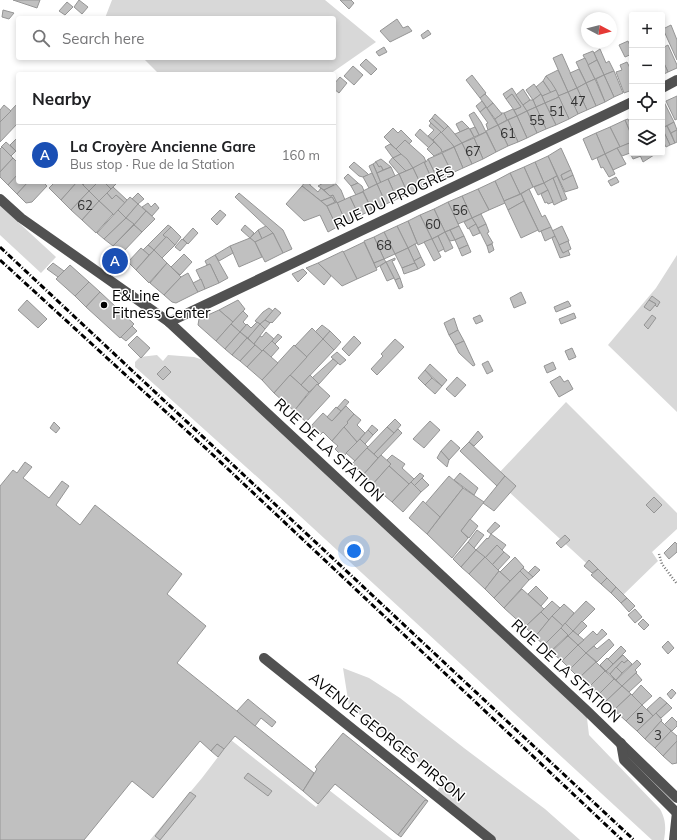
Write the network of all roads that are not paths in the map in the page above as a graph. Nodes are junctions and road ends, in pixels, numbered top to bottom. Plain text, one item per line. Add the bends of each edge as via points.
1 (677, 80) edge
2 (665, 86) edge
3 (629, 103) edge
4 (0, 200) edge
5 (169, 322) junction
6 (264, 658) dead end
7 (621, 743) junction
8 (677, 798) edge
9 (677, 812) edge
10 (491, 840) edge
11 (674, 840) edge

1 - 2 street
3 - 5 street, RUE DU PROGRÈS
4 - 5 street, RUE DE LA STATION via 21,218
5 - 7 street, RUE DE LA STATION
6 - 10 street, AVENUE GEORGES PIRSON
7 - 8 street, RUE DE LA STATION
7 - 9 street, RUE DE LA STATION via 624,760
9 - 11 street

